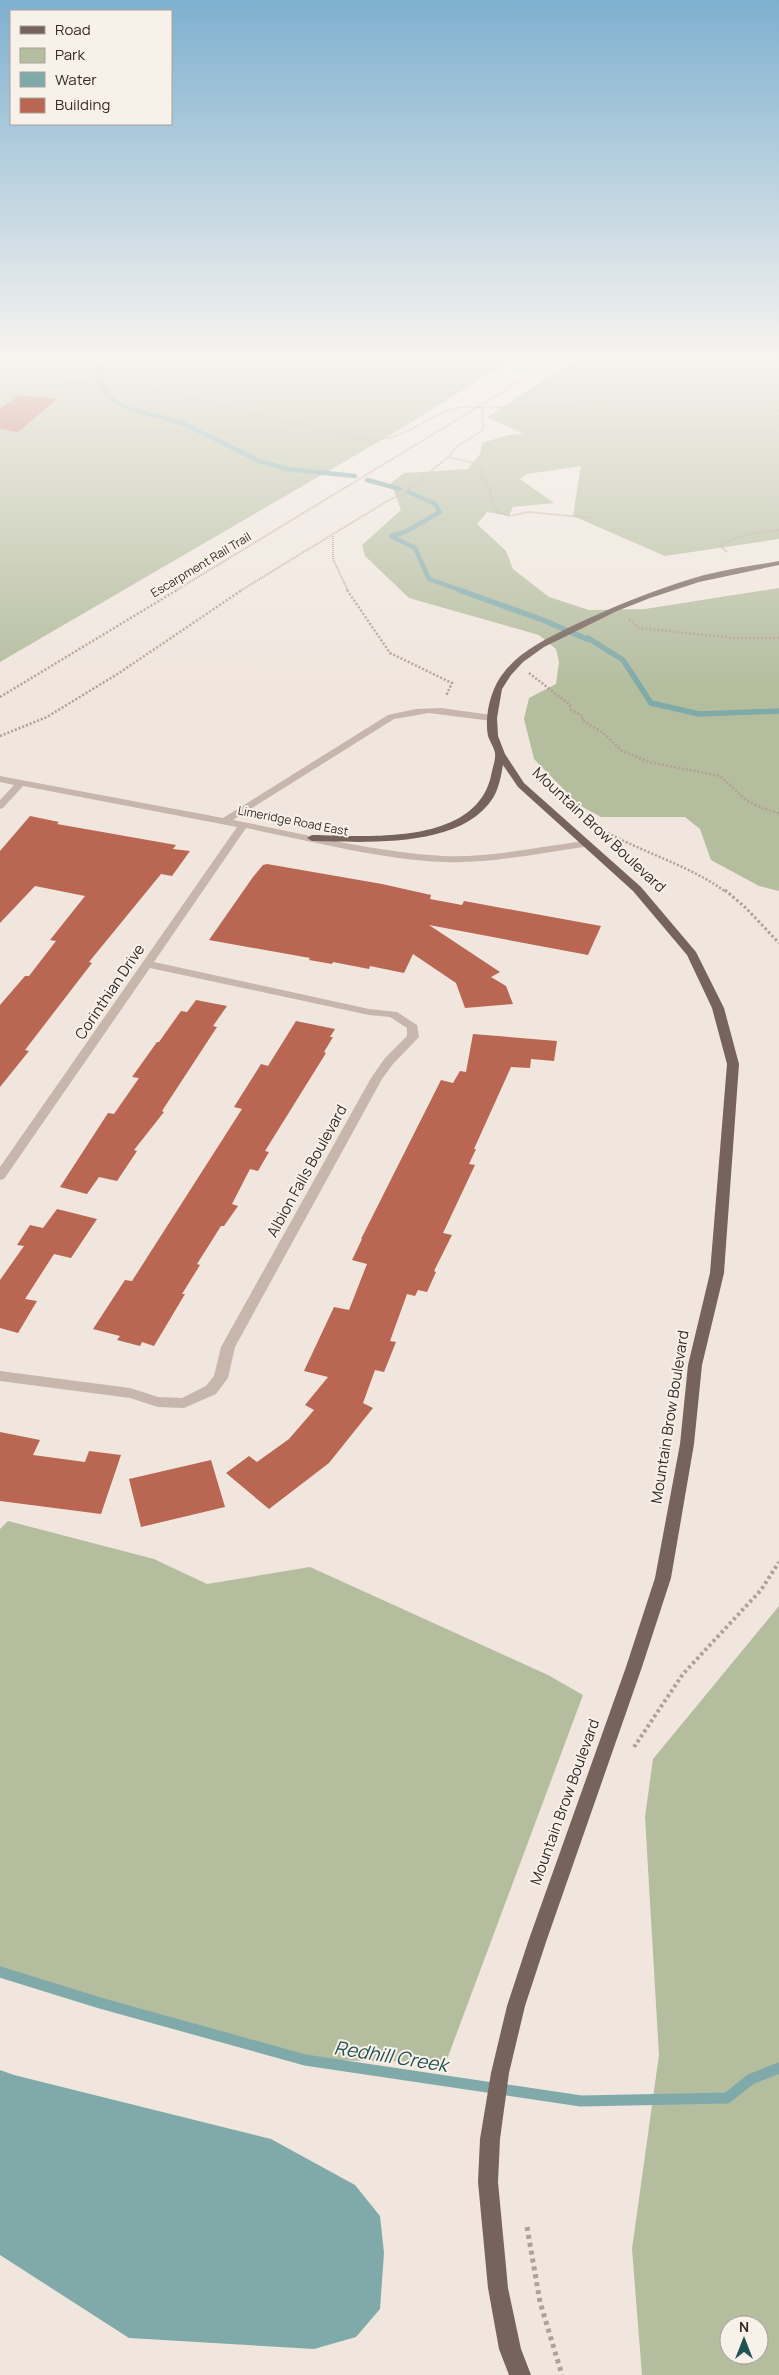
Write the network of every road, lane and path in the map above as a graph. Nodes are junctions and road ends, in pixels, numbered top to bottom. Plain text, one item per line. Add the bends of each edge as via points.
1 (383, 465) edge
2 (438, 465) edge
3 (476, 465) edge
4 (591, 518) dead end
5 (779, 530) edge
6 (333, 536) junction
7 (727, 552) dead end
8 (779, 563) edge
9 (622, 615) dead end
10 (779, 638) edge
11 (526, 670) dead end
12 (0, 697) edge
13 (443, 710) junction
14 (492, 718) junction
15 (0, 736) edge
16 (500, 754) junction
17 (0, 779) edge
18 (21, 783) junction
19 (0, 806) edge
20 (779, 813) edge
21 (224, 820) junction
22 (588, 821) dead end
23 (244, 824) junction
24 (312, 838) junction
25 (584, 844) junction
26 (779, 943) edge
27 (146, 964) junction
28 (0, 1176) edge
29 (0, 1376) edge
30 (779, 1562) edge
31 (634, 1748) dead end
32 (527, 2227) dead end
33 (520, 2375) edge
34 (562, 2375) edge

1 - 12 path, Escarpment Rail Trail
2 - 6 path via 403,494
3 - 4 path via 482,468 481,477 489,487 499,512 509,516 529,512
5 - 7 path via 728,538 720,546
6 - 13 path via 333,559 348,591 390,653 452,683
6 - 15 path via 230,597 119,673 47,717
8 - 14 main road, Mountain Brow Boulevard via 697,580 614,610 541,645 520,660 501,683
9 - 10 path via 639,628 734,638
11 - 20 path via 622,751 649,762 720,776 753,805
13 - 14 street
13 - 21 street via 410,710 391,717
14 - 16 main road, Mountain Brow Boulevard via 493,736
16 - 24 main road via 489,798 475,813 452,825 395,836
16 - 25 main road, Mountain Brow Boulevard via 520,785
17 - 18 street, Limeridge Road East
18 - 19 street
18 - 21 street, Limeridge Road East
21 - 23 street, Limeridge Road East
22 - 26 path via 610,836 684,868 725,891
23 - 24 street, Limeridge Road East
23 - 27 street, Corinthian Drive
24 - 25 street, Limeridge Road East via 402,855 445,859 478,858
25 - 33 main road, Mountain Brow Boulevard via 637,889 692,954 718,1008 733,1064 717,1273 695,1365 687,1444 663,1578 516,2006 500,2073 490,2139 488,2182 498,2288 508,2340
27 - 28 street, Corinthian Drive
27 - 29 street, Albion Falls Boulevard via 369,1012 393,1014 414,1026 413,1037 388,1061 377,1078 228,1347 221,1378 211,1390 184,1403 158,1402 130,1393
30 - 31 path via 760,1590 683,1674
32 - 34 path via 532,2269 546,2332

